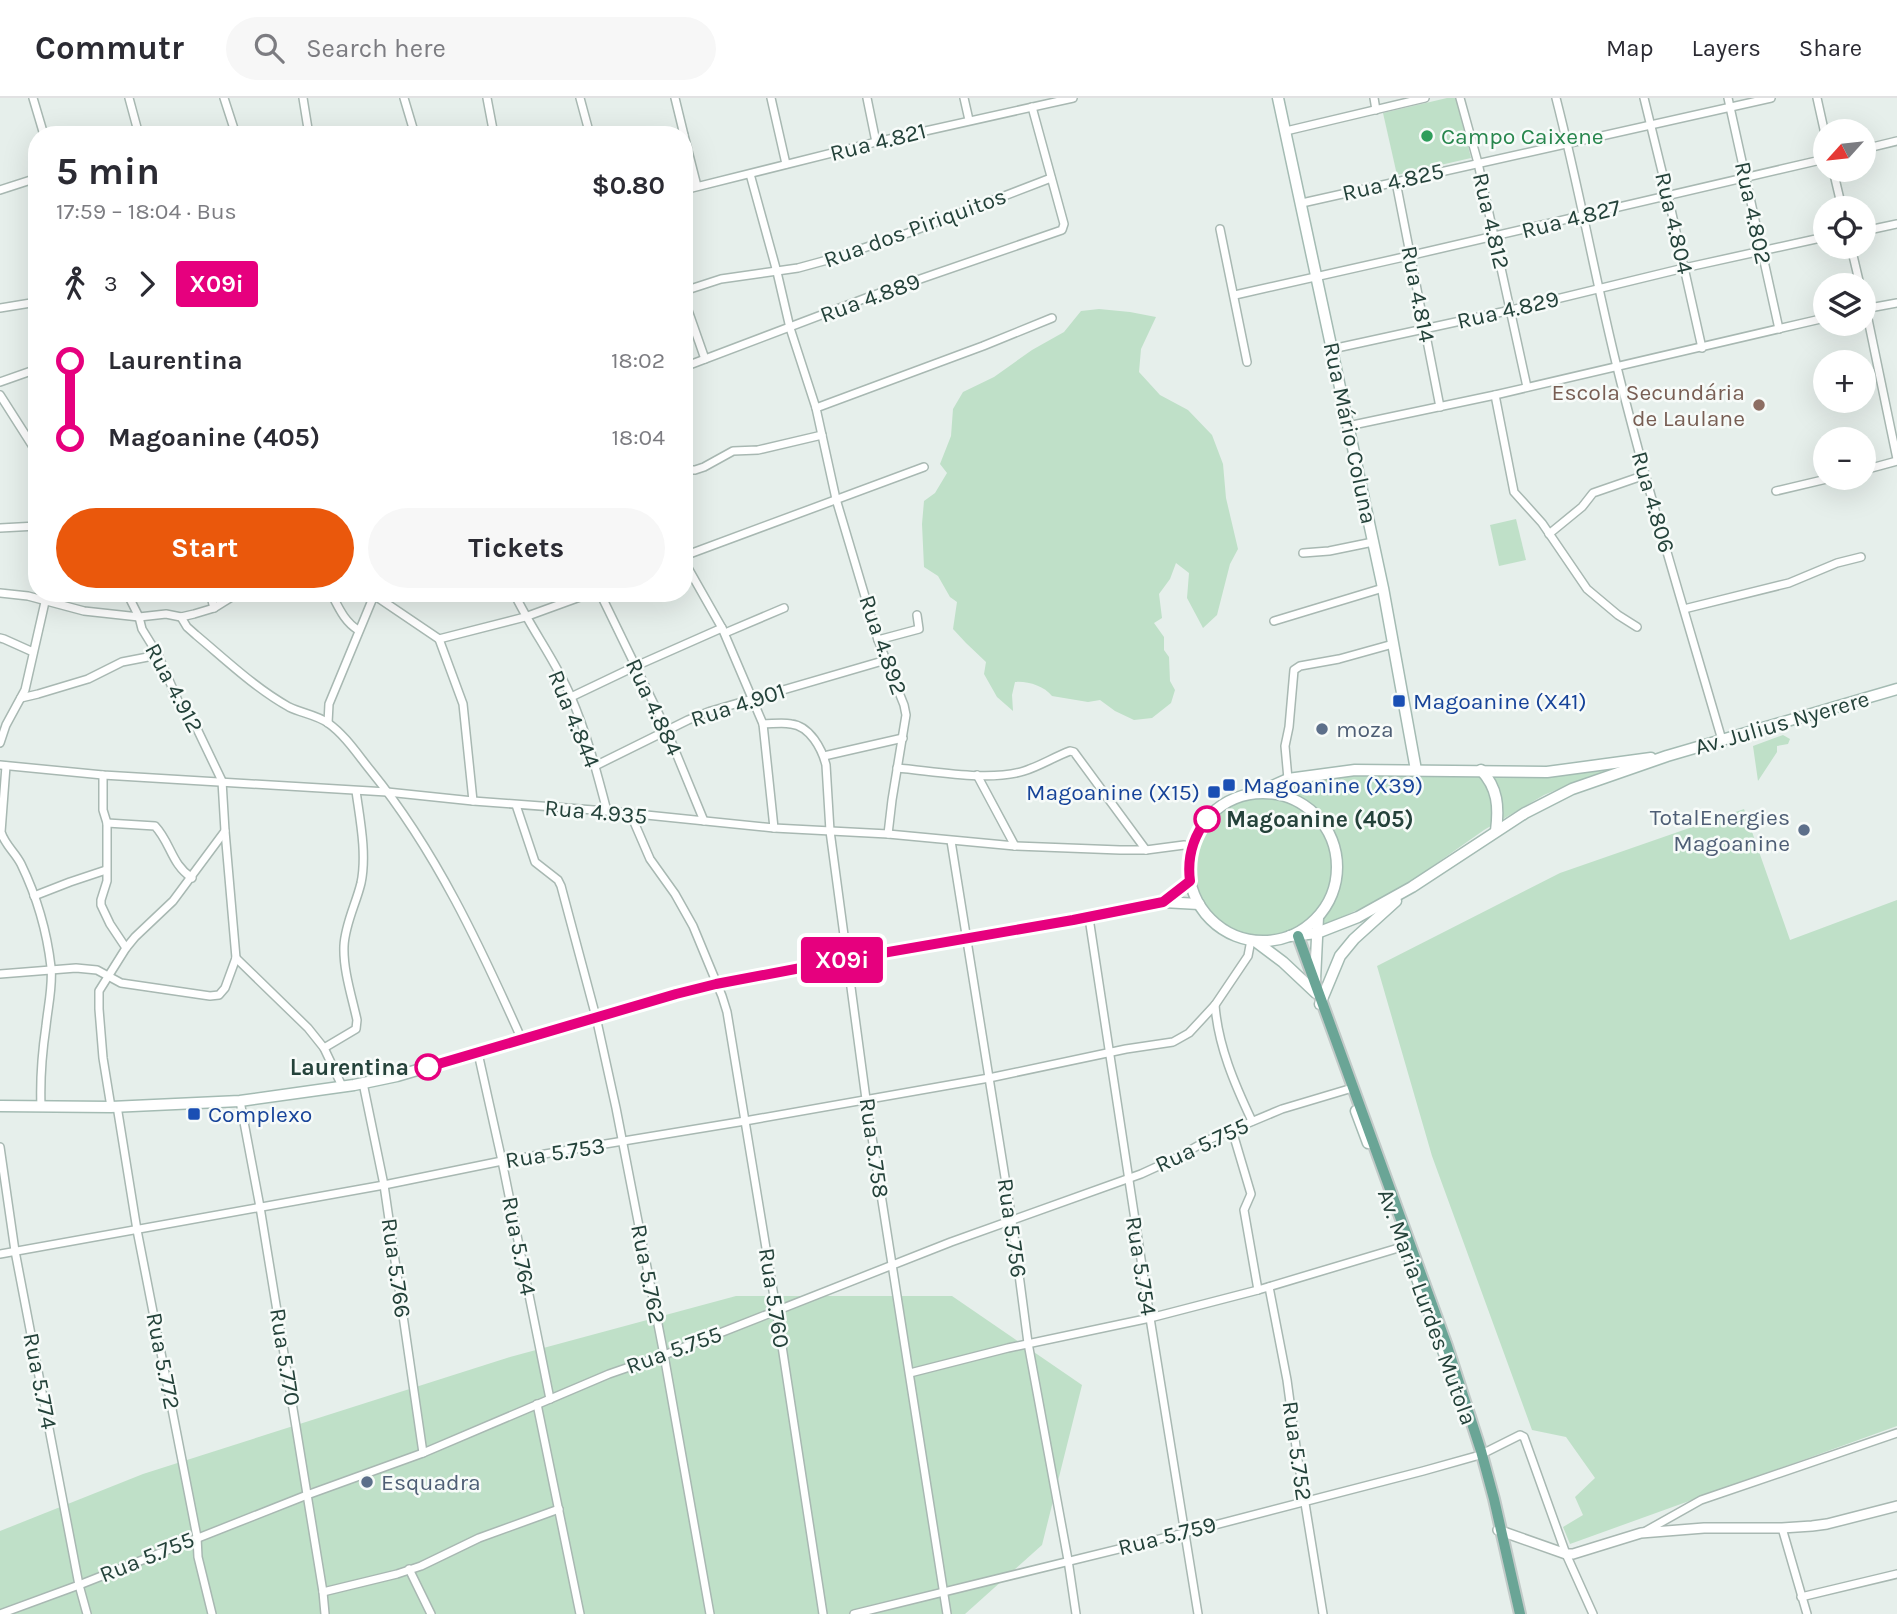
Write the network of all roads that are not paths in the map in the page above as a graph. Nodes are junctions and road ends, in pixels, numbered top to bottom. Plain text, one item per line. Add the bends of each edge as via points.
1 (33, 98) edge
2 (129, 98) edge
3 (224, 98) edge
4 (303, 98) edge
5 (404, 98) edge
6 (487, 98) edge
7 (580, 98) edge
8 (675, 98) edge
9 (771, 98) edge
10 (867, 98) edge
11 (964, 98) edge
12 (1073, 98) edge
13 (1278, 98) edge
14 (1374, 98) edge
15 (1425, 98) edge
16 (1460, 98) edge
17 (1556, 98) edge
18 (1644, 98) edge
19 (1728, 98) edge
20 (1771, 98) edge
21 (1817, 98) edge
22 (1032, 107) junction
23 (1730, 107) junction
24 (1376, 110) junction
25 (1822, 119) edge
26 (969, 120) junction
27 (1650, 124) junction
28 (41, 126) edge
29 (137, 126) edge
30 (233, 126) edge
31 (308, 126) edge
32 (412, 126) edge
33 (492, 126) edge
34 (588, 126) edge
35 (682, 126) edge
36 (1286, 131) junction
37 (1897, 141) edge
38 (876, 142) junction
39 (1568, 143) junction
40 (1876, 146) edge
41 (1813, 162) edge
42 (1478, 163) junction
43 (786, 164) junction
44 (693, 171) edge
45 (750, 174) junction
46 (1051, 178) junction
47 (1745, 178) junction
48 (28, 181) edge
49 (1396, 182) junction
50 (697, 187) junction
51 (693, 188) edge
52 (0, 190) edge
53 (1668, 196) junction
54 (1302, 203) junction
55 (1582, 215) junction
56 (1897, 224) edge
57 (1876, 228) edge
58 (1220, 229) dead end
59 (1494, 238) junction
60 (1813, 240) edge
61 (1762, 252) junction
62 (1411, 256) junction
63 (1684, 268) junction
64 (777, 272) junction
65 (1316, 277) junction
66 (693, 288) edge
67 (1599, 289) junction
68 (1234, 295) junction
69 (28, 303) edge
70 (1897, 303) edge
71 (1876, 307) edge
72 (0, 308) edge
73 (1511, 310) junction
74 (1052, 318) dead end
75 (1813, 321) edge
76 (693, 325) edge
77 (790, 328) junction
78 (1425, 329) junction
79 (1779, 329) junction
80 (1871, 336) edge
81 (1702, 348) junction
82 (1332, 349) junction
83 (705, 359) junction
84 (1247, 362) dead end
85 (693, 364) edge
86 (1617, 366) junction
87 (28, 372) edge
88 (0, 382) edge
89 (1527, 387) junction
90 (1495, 395) junction
91 (0, 396) edge
92 (1440, 407) junction
93 (816, 408) junction
94 (1349, 426) junction
95 (822, 435) junction
96 (28, 439) edge
97 (1897, 460) edge
98 (1876, 466) edge
99 (924, 467) dead end
100 (693, 470) edge
101 (1645, 475) junction
102 (1813, 482) edge
103 (1776, 491) dead end
104 (836, 499) junction
105 (28, 526) edge
106 (0, 528) edge
107 (1549, 534) junction
108 (1373, 542) junction
109 (1303, 552) dead end
110 (693, 555) edge
111 (1861, 556) dead end
112 (693, 575) edge
113 (1383, 588) junction
114 (0, 593) edge
115 (28, 596) edge
116 (45, 602) joint
117 (132, 602) edge
118 (212, 602) edge
119 (224, 602) edge
120 (336, 602) edge
121 (371, 602) edge
122 (386, 602) edge
123 (518, 602) edge
124 (566, 602) edge
125 (604, 602) edge
126 (214, 608) junction
127 (784, 608) dead end
128 (1684, 609) junction
129 (917, 615) dead end
130 (139, 617) junction
131 (181, 617) junction
132 (525, 617) junction
133 (1274, 621) dead end
134 (1637, 627) dead end
135 (358, 631) junction
136 (723, 631) junction
137 (0, 638) edge
138 (439, 639) junction
139 (878, 640) junction
140 (1393, 644) junction
141 (33, 652) junction
142 (158, 655) junction
143 (886, 660) junction
144 (636, 666) junction
145 (1897, 689) edge
146 (571, 697) junction
147 (20, 698) junction
148 (754, 699) junction
149 (328, 723) junction
150 (763, 724) junction
151 (667, 731) junction
152 (903, 738) junction
153 (1722, 740) junction
154 (0, 743) edge
155 (1667, 756) junction
156 (824, 757) junction
157 (3, 766) edge
158 (595, 766) junction
159 (1416, 766) junction
160 (897, 768) junction
161 (1480, 770) junction
162 (103, 775) junction
163 (977, 775) junction
164 (1288, 779) junction
165 (222, 781) junction
166 (356, 791) junction
167 (387, 792) junction
168 (1257, 793) junction
169 (472, 801) junction
170 (516, 805) junction
171 (607, 811) junction
172 (631, 815) junction
173 (704, 821) junction
174 (107, 822) junction
175 (774, 828) junction
176 (225, 831) junction
177 (830, 831) junction
178 (1496, 831) junction
179 (888, 834) junction
180 (951, 841) junction
181 (1015, 846) junction
182 (1192, 846) junction
183 (1146, 849) junction
184 (106, 870) junction
185 (192, 877) junction
186 (1190, 881) junction
187 (1412, 887) junction
188 (34, 896) junction
189 (1163, 902) junction
190 (1199, 904) junction
191 (1318, 917) junction
192 (1089, 918) junction
193 (1317, 933) junction
194 (1294, 936) junction
195 (967, 939) junction
196 (1253, 941) junction
197 (127, 948) junction
198 (236, 958) junction
199 (848, 959) junction
200 (51, 970) junction
201 (0, 974) edge
202 (108, 976) junction
203 (716, 984) junction
204 (1316, 993) junction
205 (1320, 1004) junction
206 (1214, 1006) junction
207 (596, 1017) junction
208 (522, 1040) junction
209 (324, 1048) junction
210 (478, 1053) junction
211 (1110, 1054) junction
212 (989, 1078) junction
213 (363, 1083) junction
214 (342, 1086) junction
215 (1349, 1089) junction
216 (866, 1099) junction
217 (240, 1101) junction
218 (0, 1106) edge
219 (41, 1106) junction
220 (114, 1106) junction
221 (746, 1121) junction
222 (1252, 1121) junction
223 (1232, 1130) junction
224 (621, 1142) junction
225 (0, 1147) edge
226 (502, 1161) junction
227 (1128, 1179) junction
228 (384, 1185) junction
229 (260, 1207) junction
230 (1012, 1222) junction
231 (137, 1230) junction
232 (1405, 1246) junction
233 (15, 1251) junction
234 (0, 1254) edge
235 (891, 1266) junction
236 (1269, 1287) junction
237 (1258, 1290) junction
238 (777, 1310) junction
239 (1150, 1318) junction
240 (1028, 1343) junction
241 (664, 1355) junction
242 (910, 1373) junction
243 (550, 1399) junction
244 (537, 1404) junction
245 (1897, 1433) edge
246 (423, 1453) junction
247 (1480, 1455) junction
248 (307, 1494) junction
249 (1304, 1502) junction
250 (1897, 1506) edge
251 (559, 1509) junction
252 (1782, 1528) junction
253 (1498, 1530) junction
254 (1184, 1533) junction
255 (1642, 1533) junction
256 (197, 1537) junction
257 (1566, 1554) junction
258 (1068, 1560) junction
259 (409, 1569) junction
260 (1897, 1574) edge
261 (79, 1585) junction
262 (323, 1592) junction
263 (943, 1592) junction
264 (1801, 1597) junction
265 (0, 1614) edge
266 (87, 1614) edge
267 (212, 1614) edge
268 (325, 1614) edge
269 (431, 1614) edge
270 (579, 1614) edge
271 (710, 1614) edge
272 (823, 1614) edge
273 (855, 1614) edge
274 (947, 1614) edge
275 (1076, 1614) edge
276 (1198, 1614) edge
277 (1323, 1614) edge
278 (1519, 1614) edge
279 (1593, 1614) edge
280 (1807, 1614) edge

1 - 28 street
2 - 29 street
3 - 30 street
4 - 31 street
5 - 32 street
6 - 33 street
7 - 34 street
8 - 35 street
9 - 43 street
10 - 38 street
11 - 26 street
12 - 22 street, Rua 4.821
13 - 36 main road, Rua Mário Coluna
14 - 24 street
15 - 24 street
16 - 42 street, Rua 4.812
17 - 39 street, Rua 4.806
18 - 27 street, Rua 4.804
19 - 23 street, Rua 4.802
20 - 23 street, Rua 4.825
21 - 25 street
22 - 26 street, Rua 4.821
22 - 46 street
23 - 27 street, Rua 4.825
23 - 47 street, Rua 4.802
24 - 36 street
26 - 38 street, Rua 4.821
27 - 39 street, Rua 4.825
27 - 53 street, Rua 4.804
36 - 54 main road, Rua Mário Coluna
37 - 40 street
38 - 43 street, Rua 4.821
39 - 42 street, Rua 4.825
39 - 55 street, Rua 4.806
41 - 47 street, Rua 4.827
42 - 49 street, Rua 4.825
42 - 59 street, Rua 4.812
43 - 45 street, Rua 4.821
44 - 50 street
45 - 50 street, Rua 4.821
45 - 64 street, Rua 4.892
46 - 64 street, Rua dos Piriquitos via 831,260
46 - 77 street, Rua 4.889 via 1062,230
47 - 53 street, Rua 4.827
47 - 61 street, Rua 4.802
48 - 52 street
49 - 54 street, Rua 4.825
49 - 62 street, Rua 4.814
50 - 51 street, Rua 4.821
53 - 55 street, Rua 4.827
53 - 63 street, Rua 4.804
54 - 65 main road, Rua Mário Coluna
55 - 59 street, Rua 4.827
55 - 67 street, Rua 4.806
56 - 57 street
58 - 68 street
59 - 62 street, Rua 4.827
59 - 73 street, Rua 4.812
60 - 61 street
61 - 63 street, Rua 4.829
61 - 79 street, Rua 4.802
62 - 65 street, Rua 4.827
62 - 78 street, Rua 4.814
63 - 67 street, Rua 4.829
63 - 81 street, Rua 4.804
64 - 66 street, Rua dos Piriquitos via 721,279
64 - 77 street, Rua 4.892
65 - 68 street, Rua 4.827
65 - 82 main road, Rua Mário Coluna
67 - 73 street, Rua 4.829
67 - 86 street, Rua 4.806
68 - 84 street
69 - 72 street
70 - 71 street
73 - 78 street, Rua 4.829
73 - 89 street, Rua 4.812
74 - 93 street
75 - 79 street
76 - 83 street
77 - 83 street, Rua 4.889
77 - 93 street, Rua 4.892
78 - 82 street, Rua 4.829
78 - 92 street, Rua 4.814
79 - 81 street
80 - 97 street
81 - 86 street
82 - 94 main road, Rua Mário Coluna
83 - 85 street, Rua 4.889
86 - 89 street
86 - 101 street, Rua 4.806
87 - 88 street
89 - 90 street
90 - 92 street
90 - 107 street via 1514,492
91 - 96 street
92 - 94 street
93 - 95 street, Rua 4.892
94 - 108 main road, Rua Mário Coluna
95 - 100 street via 733,452
95 - 104 street, Rua 4.892
97 - 98 street
99 - 104 street
101 - 107 street via 1592,493
101 - 128 street, Rua 4.806
102 - 103 street
104 - 110 street
104 - 139 street, Rua 4.892
105 - 106 street
107 - 134 street via 1587,589
108 - 109 street
108 - 113 main road, Rua Mário Coluna
111 - 128 street via 1789,583
112 - 136 street
113 - 133 street
113 - 140 main road, Rua Mário Coluna
114 - 115 street
116 - 130 street
116 - 141 street
117 - 130 street, Rua 4.912
118 - 126 street
119 - 126 street
120 - 135 street
121 - 135 street
122 - 138 street
123 - 132 street, Rua 4.844
124 - 132 street
125 - 144 street, Rua 4.884
126 - 131 street
127 - 136 street
128 - 153 street, Rua 4.806
129 - 139 street via 919,629
130 - 131 street
130 - 142 street, Rua 4.912
131 - 149 street via 264,691
132 - 138 street
132 - 146 street, Rua 4.844
135 - 149 street via 329,704
136 - 144 street
136 - 148 street
137 - 141 street
138 - 169 street via 464,709
139 - 143 street, Rua 4.892
140 - 159 main road, Rua Mário Coluna
140 - 164 street via 1294,670 1285,746
141 - 147 street
142 - 147 street via 122,662 88,680
142 - 165 street, Rua 4.912 via 178,703 188,710
143 - 148 street, Rua 4.901
143 - 152 street, Rua 4.892 via 904,705
144 - 146 street
144 - 151 street, Rua 4.884
145 - 153 main road, Av. Julius Nyerere
146 - 158 street, Rua 4.844
147 - 154 street
148 - 150 street
148 - 151 street, Rua 4.901 via 699,715
149 - 167 street
150 - 156 street via 796,724 815,740
150 - 175 street
151 - 158 street, Rua 4.901
151 - 173 street, Rua 4.884
152 - 156 street
152 - 160 street, Rua 4.892
153 - 155 main road, Av. Julius Nyerere
155 - 161 main road, Av. Julius Nyerere via 1547,772
155 - 178 main road, Av. Julius Nyerere via 1573,789
156 - 177 street, Rua 5.758
157 - 162 street, Rua 4.935
157 - 188 street via 1,832 20,861
158 - 171 street, Rua 4.844
159 - 161 main road, Av. Julius Nyerere
159 - 164 main road, Av. Julius Nyerere
160 - 163 street
160 - 179 street, Rua 4.892
161 - 178 main road via 1489,778 1498,803
162 - 165 street, Rua 4.935
162 - 174 street
163 - 181 street
163 - 183 street via 1024,771 1074,752
164 - 168 main road, Av. Julius Nyerere
165 - 166 street, Rua 4.935
165 - 176 street
166 - 167 street, Rua 4.935
166 - 209 street via 361,879 348,922 344,958 356,1029
167 - 169 street, Rua 4.935
167 - 208 street via 449,890
168 - 182 main road via 1245,794 1211,813
168 - 191 main road via 1286,796 1303,804 1329,831 1338,868 1328,904
169 - 170 street, Rua 4.935
170 - 171 street, Rua 4.935
170 - 207 street, Rua 5.762 via 535,862 561,886
171 - 172 street, Rua 4.935
172 - 173 street, Rua 4.935
172 - 203 street, Rua 5.760 via 650,859 694,926
173 - 175 street, Rua 4.935
174 - 184 street
174 - 185 street via 155,826 174,861
175 - 177 street, Rua 4.935
176 - 185 street, Rua 5.772
176 - 198 street
177 - 179 street, Rua 4.935
177 - 199 street, Rua 5.758
178 - 187 main road, Av. Julius Nyerere
179 - 180 street, Rua 4.935
180 - 181 street, Rua 4.935
180 - 195 street, Rua 5.756
181 - 183 street, Rua 4.935
182 - 183 street, Rua 4.935
182 - 186 main road
184 - 188 street
184 - 197 street via 101,905
185 - 197 street, Rua 5.772
186 - 189 main road
186 - 190 main road
187 - 193 main road
187 - 205 main road via 1351,942 1334,968
188 - 200 street
189 - 190 main road
189 - 192 main road
190 - 196 main road via 1221,928
191 - 193 main road
191 - 194 main road
192 - 195 main road
192 - 211 street, Rua 5.754
193 - 194 main road
193 - 204 main road
194 - 196 main road
194 - 278 main road via 1447,1346 1494,1499
195 - 199 main road
195 - 212 street, Rua 5.756
196 - 204 main road
196 - 206 street, Rua 5.753 via 1238,973
197 - 202 street, Rua 5.772
198 - 202 street via 225,988 216,996 121,983
198 - 209 street
199 - 203 main road
199 - 216 street, Rua 5.758
200 - 201 street
200 - 202 street via 97,970
200 - 219 street
202 - 220 street, Rua 5.772 via 99,991 99,1010
203 - 207 main road
203 - 221 street, Rua 5.760 via 727,1012
204 - 205 main road, Av. Maria Lurdes Mutola
205 - 215 main road, Av. Maria Lurdes Mutola
206 - 211 street, Rua 5.753 via 1182,1038
206 - 222 street via 1227,1060
207 - 208 main road
207 - 224 street, Rua 5.762
208 - 210 main road
209 - 214 street
210 - 213 main road
210 - 226 street, Rua 5.764
211 - 212 street, Rua 5.753
211 - 227 street, Rua 5.754
212 - 216 street, Rua 5.753
212 - 230 street, Rua 5.756
213 - 214 main road
213 - 228 street, Rua 5.766
214 - 217 main road
215 - 222 street, Rua 5.755
215 - 232 main road, Av. Maria Lurdes Mutola
216 - 221 street, Rua 5.753
216 - 235 street, Rua 5.758
217 - 220 main road
217 - 229 street, Rua 5.770
218 - 219 main road
219 - 220 main road
220 - 231 street, Rua 5.772
221 - 224 street, Rua 5.753
221 - 238 street, Rua 5.760
222 - 223 street, Rua 5.755
223 - 227 street, Rua 5.755
223 - 237 street via 1251,1194 1244,1210
224 - 226 street, Rua 5.753
224 - 241 street, Rua 5.762
225 - 233 street, Rua 5.774
226 - 228 street, Rua 5.753
226 - 243 street, Rua 5.764
227 - 230 street, Rua 5.755
227 - 239 street, Rua 5.754
228 - 229 street, Rua 5.753
228 - 246 street, Rua 5.766
229 - 231 street, Rua 5.753
229 - 248 street, Rua 5.770
230 - 235 street, Rua 5.755
230 - 240 street, Rua 5.756
231 - 233 street, Rua 5.753
231 - 256 street, Rua 5.772
232 - 236 street
232 - 247 main road, Av. Maria Lurdes Mutola
233 - 234 street, Rua 5.753
233 - 261 street, Rua 5.774
235 - 238 street, Rua 5.755
235 - 242 street, Rua 5.758
236 - 237 street
236 - 249 street, Rua 5.752
237 - 239 street
238 - 241 street, Rua 5.755
238 - 272 street, Rua 5.760
239 - 240 street
239 - 254 street, Rua 5.754
240 - 242 street
240 - 258 street, Rua 5.756
241 - 243 street, Rua 5.755
241 - 271 street, Rua 5.762
242 - 263 street, Rua 5.758
243 - 244 street, Rua 5.755
244 - 246 street, Rua 5.755
244 - 251 street
245 - 255 street via 1701,1500
246 - 248 street, Rua 5.755
247 - 249 street, Rua 5.759
247 - 253 main road, Av. Maria Lurdes Mutola
247 - 257 street, Rua 5.759 via 1517,1436 1524,1437
248 - 256 street, Rua 5.755
248 - 262 street, Rua 5.770
249 - 254 street, Rua 5.759
249 - 277 street, Rua 5.752
250 - 252 street via 1827,1524
251 - 259 street
251 - 270 street
252 - 255 street
252 - 264 street
253 - 257 street
253 - 278 main road, Av. Maria Lurdes Mutola
254 - 258 street, Rua 5.759
254 - 276 street, Rua 5.754
255 - 257 street
256 - 261 street, Rua 5.755
256 - 267 street, Rua 5.772
257 - 279 street
258 - 263 street, Rua 5.759
258 - 275 street, Rua 5.756
259 - 262 street
259 - 269 street
260 - 264 street
261 - 265 street, Rua 5.755
261 - 266 street, Rua 5.774
262 - 268 street, Rua 5.770
263 - 273 street, Rua 5.759
263 - 274 street, Rua 5.758
264 - 280 street

